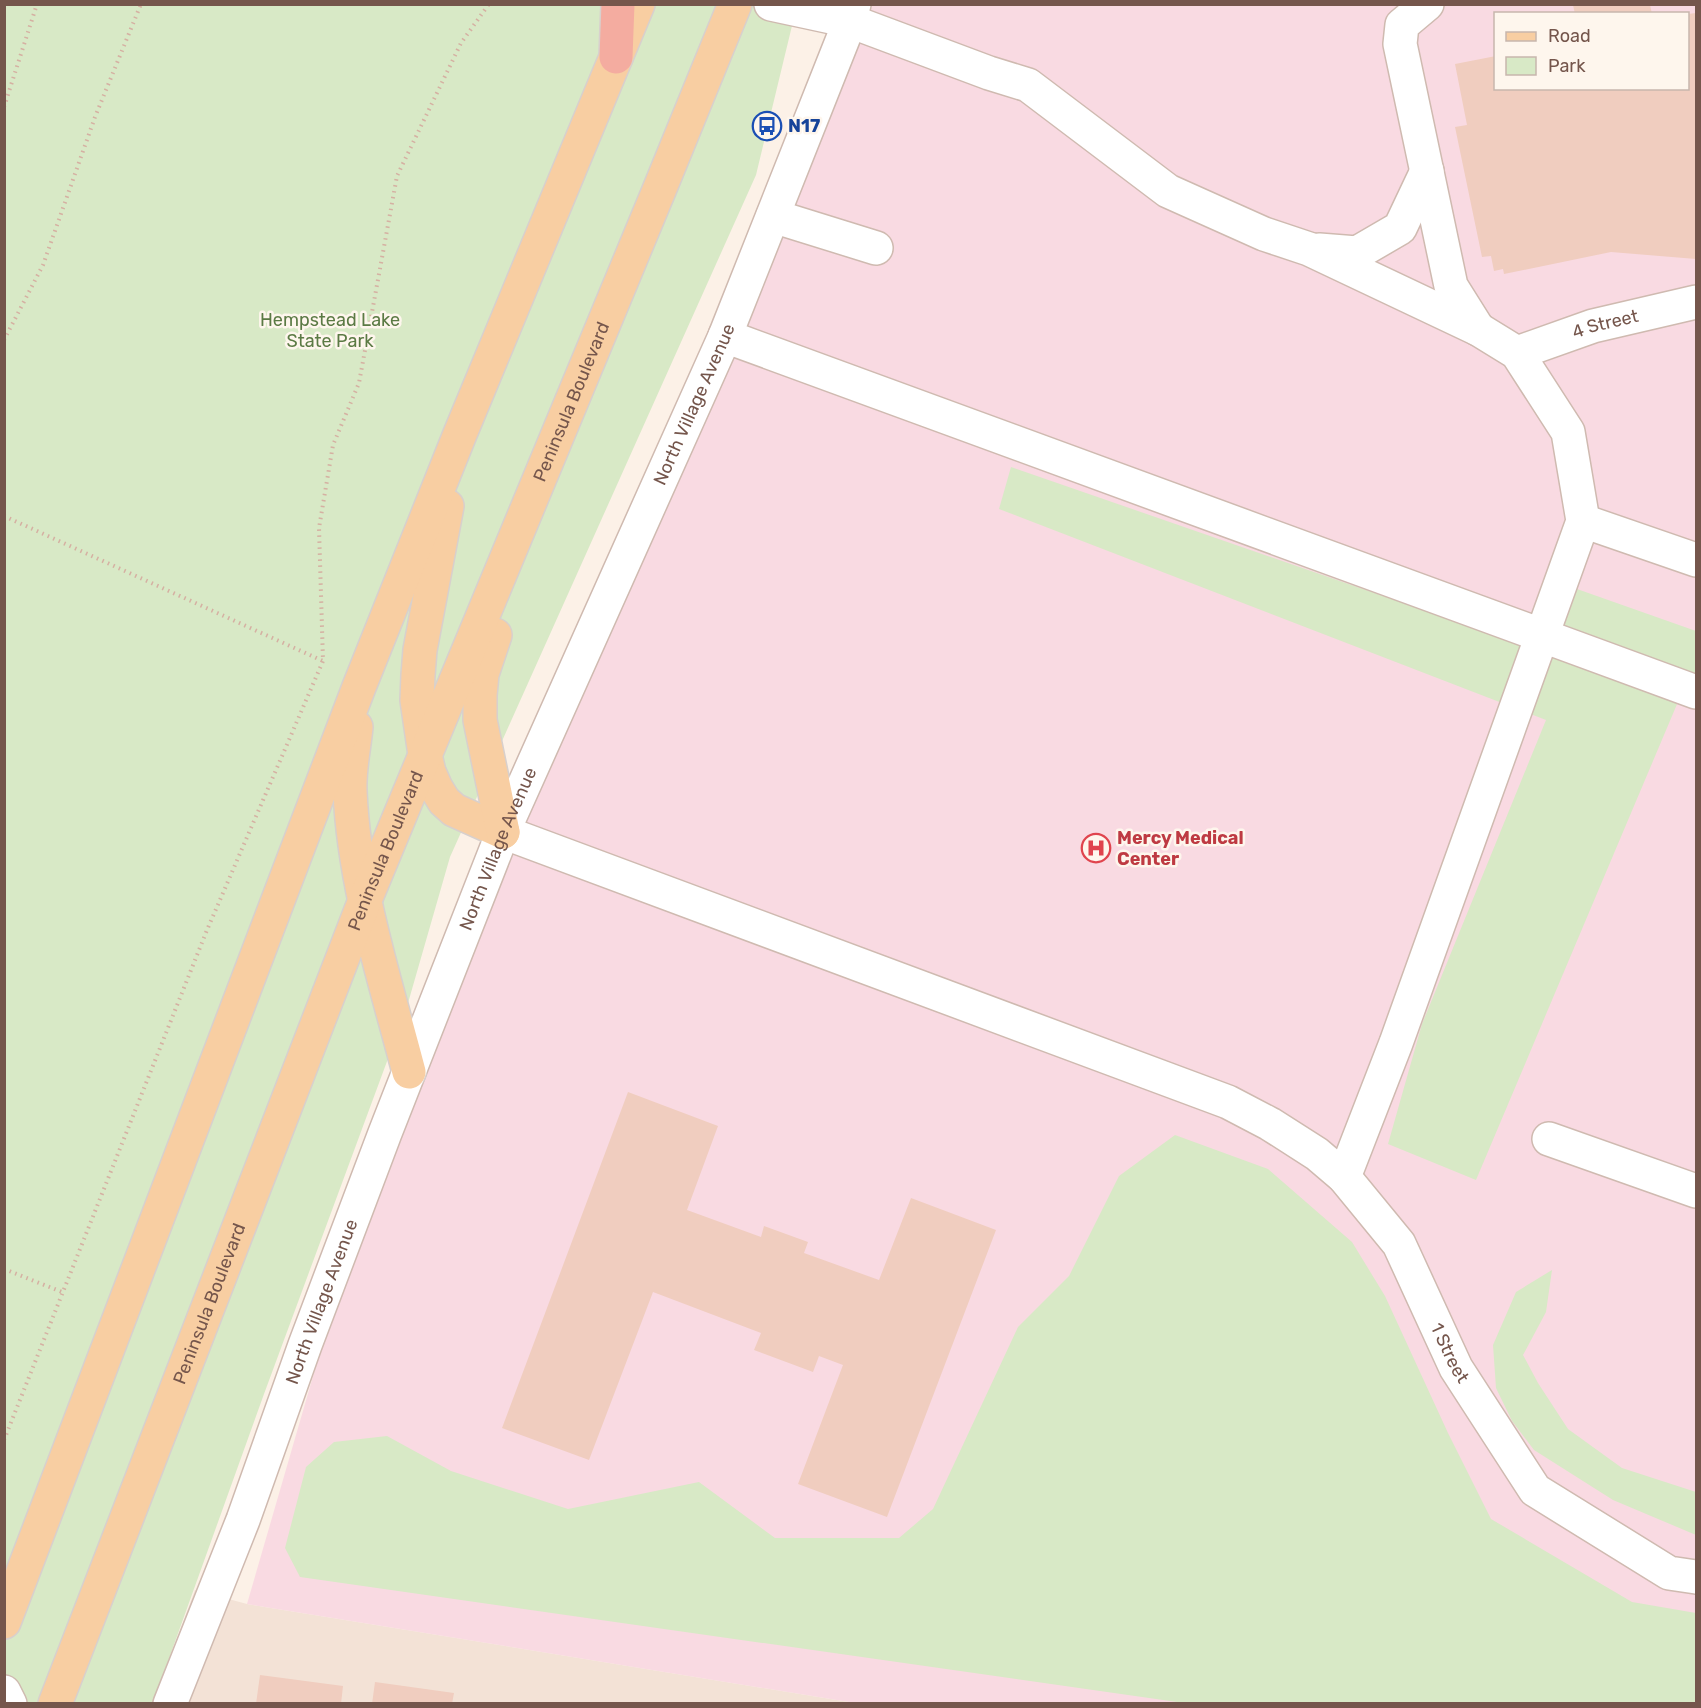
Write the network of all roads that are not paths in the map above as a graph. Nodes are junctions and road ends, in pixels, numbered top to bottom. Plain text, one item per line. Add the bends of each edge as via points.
1 (618, 4) edge
2 (638, 4) edge
3 (735, 4) edge
4 (771, 4) edge
5 (1427, 4) edge
6 (852, 13) edge
7 (616, 57) junction
8 (1427, 171) junction
9 (773, 216) junction
10 (876, 248) dead end
11 (1309, 249) junction
12 (1696, 302) edge
13 (1478, 328) junction
14 (725, 336) junction
15 (1517, 353) junction
16 (460, 435) junction
17 (537, 483) junction
18 (1583, 520) junction
19 (1696, 560) edge
20 (1543, 636) junction
21 (359, 687) junction
22 (1696, 692) edge
23 (425, 755) junction
24 (503, 832) junction
25 (365, 900) junction
26 (409, 1072) junction
27 (1549, 1139) dead end
28 (1344, 1177) junction
29 (1696, 1191) edge
30 (33, 1548) junction
31 (1696, 1576) edge
32 (4, 1583) edge
33 (4, 1623) edge
34 (4, 1692) edge
35 (10, 1704) edge
36 (55, 1704) edge
37 (170, 1704) edge

1 - 7 highway
2 - 7 main road
3 - 17 main road, Peninsula Boulevard
4 - 6 street
5 - 8 street via 1402,25 1400,44
6 - 9 street, North Village Avenue
6 - 11 street via 989,73 1028,85 1168,191 1264,234
7 - 16 main road
8 - 11 street via 1400,228 1357,253
8 - 13 street via 1451,286
9 - 10 street
9 - 14 street, North Village Avenue
11 - 13 street
12 - 15 street, 4 Street via 1593,326
13 - 15 street
14 - 20 street
14 - 24 street, North Village Avenue
15 - 18 street via 1568,432
16 - 21 main road
16 - 23 main road via 420,650 417,700
17 - 23 main road, Peninsula Boulevard
17 - 24 main road via 482,674 480,720
18 - 19 street
18 - 20 street
20 - 22 street
20 - 28 street
21 - 25 main road via 350,788 353,838
21 - 30 main road
23 - 24 main road via 444,801 454,810
23 - 25 main road, Peninsula Boulevard
24 - 26 street, North Village Avenue
24 - 28 street, 1 Street via 1228,1102 1317,1154
25 - 26 main road
25 - 36 main road, Peninsula Boulevard
26 - 37 street, North Village Avenue via 243,1520
27 - 29 street
28 - 31 street, 1 Street via 1399,1244 1456,1368 1535,1490 1669,1573
30 - 32 street
30 - 33 main road
34 - 35 street

